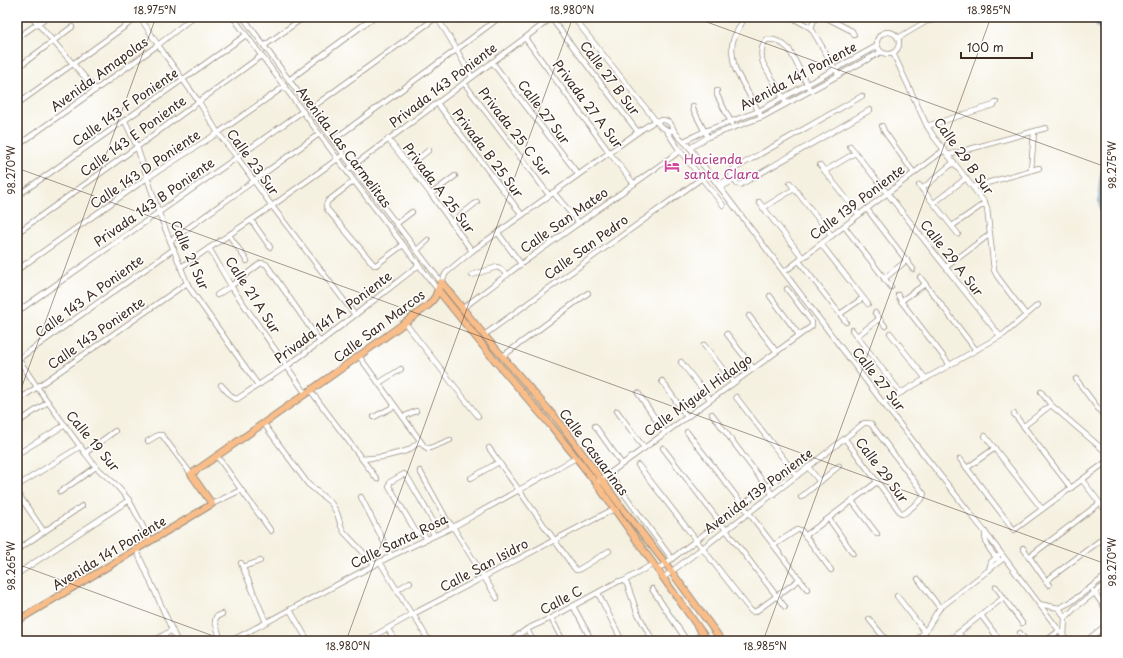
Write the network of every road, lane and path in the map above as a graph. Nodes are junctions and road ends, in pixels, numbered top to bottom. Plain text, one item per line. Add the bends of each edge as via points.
1 (32, 17) edge
2 (47, 17) edge
3 (139, 17) edge
4 (193, 17) edge
5 (233, 17) edge
6 (242, 17) edge
7 (304, 17) edge
8 (374, 17) edge
9 (436, 17) edge
10 (500, 17) edge
11 (573, 17) edge
12 (745, 17) edge
13 (791, 17) edge
14 (815, 17) edge
15 (825, 17) edge
16 (552, 18) edge
17 (297, 19) edge
18 (927, 19) edge
19 (977, 20) dead end
20 (37, 24) junction
21 (72, 27) dead end
22 (811, 28) junction
23 (246, 35) junction
24 (854, 35) dead end
25 (17, 38) edge
26 (525, 38) junction
27 (898, 38) junction
28 (54, 42) junction
29 (158, 45) junction
30 (264, 46) junction
31 (877, 46) junction
32 (456, 50) junction
33 (881, 52) junction
34 (893, 53) junction
35 (261, 56) junction
36 (492, 62) junction
37 (73, 64) junction
38 (17, 68) edge
39 (836, 70) junction
40 (838, 76) junction
41 (472, 77) junction
42 (182, 80) junction
43 (289, 80) junction
44 (464, 83) junction
45 (807, 85) junction
46 (285, 86) junction
47 (96, 90) junction
48 (717, 91) dead end
49 (810, 91) junction
50 (862, 96) dead end
51 (783, 99) junction
52 (199, 102) junction
53 (996, 102) dead end
54 (437, 103) junction
55 (17, 104) edge
56 (787, 104) junction
57 (693, 106) dead end
58 (310, 109) junction
59 (870, 110) dead end
60 (303, 111) junction
61 (759, 111) junction
62 (762, 117) junction
63 (125, 121) junction
64 (656, 121) junction
65 (731, 122) junction
66 (882, 126) dead end
67 (927, 126) junction
68 (734, 128) junction
69 (1046, 128) dead end
70 (665, 129) junction
71 (674, 131) junction
72 (705, 131) junction
73 (638, 132) junction
74 (1034, 132) junction
75 (218, 133) junction
76 (319, 134) junction
77 (708, 137) junction
78 (388, 139) junction
79 (333, 140) junction
80 (684, 140) junction
81 (17, 146) edge
82 (850, 146) dead end
83 (137, 147) junction
84 (690, 148) junction
85 (429, 150) dead end
86 (944, 150) junction
87 (680, 151) junction
88 (609, 152) junction
89 (855, 153) junction
90 (344, 155) junction
91 (948, 155) junction
92 (237, 157) junction
93 (338, 159) junction
94 (954, 162) junction
95 (820, 164) dead end
96 (352, 166) junction
97 (409, 166) junction
98 (1039, 168) dead end
99 (1031, 170) junction
100 (347, 171) junction
101 (825, 171) junction
102 (914, 173) junction
103 (578, 174) junction
104 (455, 176) dead end
105 (147, 178) junction
106 (702, 178) junction
107 (733, 178) junction
108 (966, 178) junction
109 (254, 181) junction
110 (354, 181) junction
111 (790, 183) dead end
112 (634, 184) junction
113 (719, 186) junction
114 (973, 187) junction
115 (794, 189) junction
116 (431, 194) junction
117 (551, 194) junction
118 (887, 194) junction
119 (17, 196) edge
120 (477, 202) dead end
121 (759, 202) dead end
122 (985, 202) junction
123 (934, 203) junction
124 (723, 205) dead end
125 (272, 206) junction
126 (763, 208) junction
127 (867, 209) junction
128 (412, 212) dead end
129 (159, 213) junction
130 (859, 215) junction
131 (522, 216) junction
132 (251, 220) junction
133 (452, 222) junction
134 (579, 223) junction
135 (396, 224) junction
136 (844, 226) junction
137 (952, 226) junction
138 (17, 233) edge
139 (498, 233) junction
140 (958, 234) dead end
141 (990, 234) junction
142 (229, 235) junction
143 (832, 236) junction
144 (428, 240) dead end
145 (170, 241) junction
146 (821, 244) junction
147 (403, 245) junction
148 (270, 246) dead end
149 (209, 248) junction
150 (174, 249) junction
151 (417, 250) junction
152 (472, 251) junction
153 (801, 259) junction
154 (907, 260) junction
155 (248, 261) dead end
156 (419, 264) junction
157 (521, 264) junction
158 (181, 267) junction
159 (946, 267) junction
160 (913, 269) dead end
161 (17, 270) edge
162 (784, 272) junction
163 (472, 275) dead end
164 (507, 275) junction
165 (920, 277) dead end
166 (884, 279) junction
167 (441, 282) junction
168 (187, 283) junction
169 (924, 284) junction
170 (231, 286) junction
171 (891, 287) dead end
172 (787, 289) dead end
173 (438, 290) junction
174 (588, 293) dead end
175 (217, 295) dead end
176 (898, 295) dead end
177 (770, 296) dead end
178 (863, 298) junction
179 (901, 301) junction
180 (868, 304) dead end
181 (1038, 305) dead end
182 (463, 308) junction
183 (17, 312) edge
184 (874, 313) dead end
185 (840, 314) junction
186 (1026, 315) junction
187 (355, 316) junction
188 (749, 316) dead end
189 (879, 318) junction
190 (846, 322) dead end
191 (405, 323) junction
192 (885, 326) dead end
193 (852, 330) dead end
194 (890, 333) dead end
195 (727, 334) dead end
196 (484, 335) junction
197 (799, 335) junction
198 (857, 336) junction
199 (1000, 336) junction
200 (320, 342) junction
201 (704, 345) dead end
202 (976, 350) junction
203 (776, 351) junction
204 (359, 356) junction
205 (503, 356) junction
206 (17, 359) edge
207 (681, 362) dead end
208 (950, 365) junction
209 (287, 366) junction
210 (754, 368) junction
211 (401, 369) dead end
212 (926, 379) junction
213 (1076, 379) dead end
214 (662, 381) dead end
215 (733, 382) junction
216 (379, 383) junction
217 (221, 385) dead end
218 (258, 385) junction
219 (37, 387) junction
220 (308, 392) junction
221 (1041, 392) dead end
222 (638, 393) dead end
223 (901, 393) junction
224 (736, 397) dead end
225 (710, 399) junction
226 (17, 401) edge
227 (48, 402) junction
228 (883, 403) junction
229 (1051, 405) junction
230 (395, 406) junction
231 (416, 411) dead end
232 (617, 411) dead end
233 (712, 414) dead end
234 (1014, 414) dead end
235 (478, 416) dead end
236 (374, 417) dead end
237 (403, 417) junction
238 (687, 417) junction
239 (1106, 419) edge
240 (17, 423) edge
241 (264, 424) junction
242 (64, 425) junction
243 (594, 426) dead end
244 (1024, 426) junction
245 (115, 431) dead end
246 (687, 432) dead end
247 (665, 433) junction
248 (985, 436) dead end
249 (845, 439) junction
250 (450, 440) dead end
251 (148, 441) dead end
252 (420, 441) junction
253 (81, 446) junction
254 (489, 448) dead end
255 (644, 448) junction
256 (663, 448) dead end
257 (995, 448) junction
258 (1106, 452) edge
259 (85, 453) junction
260 (17, 454) edge
261 (216, 456) junction
262 (576, 458) junction
263 (362, 459) junction
264 (960, 459) dead end
265 (499, 462) junction
266 (1106, 462) edge
267 (622, 464) junction
268 (638, 465) dead end
269 (839, 466) dead end
270 (96, 467) junction
271 (791, 468) junction
272 (808, 468) junction
273 (967, 468) junction
274 (420, 471) dead end
275 (191, 474) junction
276 (798, 476) junction
277 (471, 478) dead end
278 (377, 479) dead end
279 (602, 479) junction
280 (1082, 480) junction
281 (820, 482) junction
282 (877, 482) junction
283 (596, 483) junction
284 (616, 483) dead end
285 (17, 486) edge
286 (767, 487) junction
287 (1071, 488) junction
288 (242, 490) junction
289 (519, 491) junction
290 (17, 492) edge
291 (60, 492) dead end
292 (773, 495) junction
293 (361, 497) dead end
294 (800, 497) dead end
295 (128, 500) junction
296 (852, 501) junction
297 (1100, 503) junction
298 (212, 504) junction
299 (743, 505) junction
300 (82, 506) dead end
301 (614, 509) junction
302 (1042, 509) junction
303 (749, 512) junction
304 (1106, 512) edge
305 (902, 514) joint
306 (829, 519) junction
307 (720, 522) junction
308 (453, 527) junction
309 (726, 530) junction
310 (271, 531) dead end
311 (44, 532) junction
312 (985, 532) junction
313 (877, 534) dead end
314 (434, 536) junction
315 (806, 536) junction
316 (1106, 536) edge
317 (150, 540) junction
318 (427, 540) junction
319 (554, 540) junction
320 (696, 540) junction
321 (774, 546) junction
322 (702, 548) junction
323 (1023, 548) dead end
324 (136, 549) junction
325 (17, 550) edge
326 (609, 551) dead end
327 (853, 553) dead end
328 (391, 556) junction
329 (996, 557) junction
330 (1002, 558) junction
331 (1029, 558) junction
332 (672, 559) junction
333 (260, 561) dead end
334 (377, 563) junction
335 (653, 564) junction
336 (666, 564) junction
337 (657, 570) junction
338 (831, 570) dead end
339 (989, 570) junction
340 (671, 571) junction
341 (17, 574) edge
342 (1106, 576) edge
343 (484, 577) junction
344 (662, 578) junction
345 (800, 579) junction
346 (918, 579) dead end
347 (624, 581) junction
348 (410, 582) dead end
349 (1106, 584) edge
350 (996, 588) dead end
351 (1091, 588) junction
352 (652, 589) dead end
353 (808, 589) dead end
354 (397, 590) junction
355 (598, 593) junction
356 (1094, 593) junction
357 (777, 596) junction
358 (897, 596) dead end
359 (497, 598) dead end
360 (1004, 598) junction
361 (1039, 604) junction
362 (573, 606) junction
363 (785, 607) dead end
364 (940, 608) junction
365 (1059, 608) junction
366 (1106, 609) edge
367 (290, 610) junction
368 (222, 614) dead end
369 (412, 614) junction
370 (981, 615) junction
371 (551, 618) junction
372 (1065, 618) junction
373 (869, 619) dead end
374 (17, 621) edge
375 (266, 622) junction
376 (1022, 623) dead end
377 (1106, 625) edge
378 (388, 629) junction
379 (527, 629) junction
380 (172, 630) junction
381 (1059, 630) junction
382 (925, 632) junction
383 (958, 633) junction
384 (1020, 633) dead end
385 (702, 634) junction
386 (1065, 639) edge
387 (1092, 639) edge
388 (154, 641) edge
389 (177, 641) edge
390 (221, 641) edge
391 (231, 641) edge
392 (308, 641) edge
393 (365, 641) edge
394 (395, 641) edge
395 (429, 641) edge
396 (510, 641) edge
397 (533, 641) edge
398 (563, 641) edge
399 (592, 641) edge
400 (622, 641) edge
401 (653, 641) edge
402 (686, 641) edge
403 (690, 641) edge
404 (708, 641) edge
405 (722, 641) edge
406 (887, 641) edge
407 (915, 641) edge
408 (948, 641) edge
409 (965, 641) edge
410 (1000, 641) edge
411 (1026, 641) edge
412 (1046, 641) edge

1 - 20 street
2 - 20 street
3 - 29 street, Calle 23 Sur
3 - 37 street
4 - 29 street, Avenida Amapolas
5 - 23 street, Avenida Las Carmelitas
6 - 30 street, Avenida Las Carmelitas
7 - 17 street
8 - 43 street
9 - 32 street via 450,36
9 - 58 street
10 - 32 street
11 - 64 street, Calle 27 Sur
12 - 61 street via 733,40 734,66
13 - 22 street
14 - 22 street
15 - 24 street via 852,31
16 - 26 street, Privada 143 Poniente
16 - 73 street, Calle 27 B Sur
17 - 30 street
18 - 19 street
18 - 27 street
20 - 25 street
20 - 28 street
21 - 28 street
22 - 39 street
23 - 35 street, Avenida Las Carmelitas
23 - 42 street, Calle 143 F Poniente
26 - 36 street, Privada 143 Poniente
26 - 88 street, Privada 27 A Sur
27 - 31 street via 890,32 884,33 877,40
27 - 34 street via 898,48
28 - 37 street
28 - 38 street
29 - 42 street, Calle 23 Sur
29 - 47 street, Avenida Amapolas
30 - 43 street, Avenida Las Carmelitas
31 - 33 street
31 - 39 street, Avenida 141 Poniente
32 - 41 street
32 - 79 street
33 - 34 street
33 - 40 street, Avenida 141 Poniente
34 - 67 street, Calle 29 B Sur
35 - 46 street, Avenida Las Carmelitas
35 - 52 street, Calle 143 E Poniente
36 - 41 street, Privada 143 Poniente
36 - 103 street, Calle 27 Sur
37 - 47 street
37 - 55 street
39 - 40 street
39 - 45 street, Avenida 141 Poniente
40 - 49 street, Avenida 141 Poniente
41 - 44 street, Privada 143 Poniente
42 - 52 street, Calle 23 Sur
42 - 63 street, Calle 143 F Poniente
43 - 58 street, Avenida Las Carmelitas
44 - 54 street, Privada 143 Poniente
44 - 117 street, Privada 25 C Sur
45 - 49 street
45 - 51 street, Avenida 141 Poniente
45 - 51 street via 786,45 766,40 761,50 762,63
46 - 60 street, Avenida Las Carmelitas
46 - 75 street, Calle 143 D Poniente
47 - 81 street, Avenida Amapolas
48 - 65 street
49 - 56 street, Avenida 141 Poniente
50 - 107 street via 732,170
51 - 56 street
51 - 61 street, Avenida 141 Poniente
52 - 75 street, Calle 23 Sur
52 - 83 street, Calle 143 E Poniente
53 - 67 street via 994,105
54 - 78 street, Privada 143 Poniente
54 - 131 street, Privada B 25 Sur
56 - 62 street, Avenida 141 Poniente
57 - 72 street
58 - 79 street, Avenida Las Carmelitas
59 - 107 street via 740,185
60 - 76 street, Avenida Las Carmelitas
60 - 92 street, Privada 143 B Poniente
61 - 62 street
61 - 65 street, Avenida 141 Poniente
62 - 68 street, Avenida 141 Poniente
63 - 83 street, Calle 21 Sur
63 - 119 street, Calle 143 F Poniente
64 - 70 street, Calle 27 Sur
64 - 71 street, Calle 27 Sur via 667,121
64 - 73 street, Calle San Marcos
65 - 68 street
65 - 72 street, Avenida 141 Poniente
66 - 102 street
67 - 86 street, Calle 29 B Sur
68 - 77 street, Avenida 141 Poniente
69 - 74 street
70 - 71 street, Calle 27 Sur
70 - 87 street
71 - 80 street, Calle 27 Sur
72 - 77 street
72 - 80 street, Avenida 141 Poniente
73 - 88 street, Calle San Marcos
74 - 91 street
74 - 99 street
75 - 92 street, Calle 23 Sur
75 - 105 street, Calle 143 D Poniente
76 - 93 street, Avenida Las Carmelitas
76 - 109 street
77 - 84 street, Avenida 141 Poniente
78 - 96 street, Privada 143 Poniente
78 - 97 street, Privada A 25 Sur
79 - 90 street, Avenida Las Carmelitas
80 - 84 street, Calle 27 Sur
82 - 89 street, Calle 29 A Sur
83 - 105 street, Calle 21 Sur
83 - 138 street, Calle 143 E Poniente
84 - 113 street, Calle 27 Sur
85 - 97 street
86 - 91 street, Calle 29 B Sur
86 - 102 street, Calle 139 Poniente
87 - 106 street
87 - 112 street, Calle San Mateo
88 - 103 street, Calle San Marcos
88 - 112 street, Privada 27 A Sur
89 - 101 street
89 - 118 street, Calle 29 A Sur
90 - 93 street
90 - 96 street, Avenida Las Carmelitas
91 - 94 street, Calle 29 B Sur
92 - 109 street, Calle 23 Sur
92 - 129 street, Privada 143 B Poniente
93 - 100 street, Avenida Las Carmelitas
93 - 125 street
94 - 108 street, Calle 29 B Sur
94 - 123 street via 921,187
95 - 101 street
96 - 100 street, Privada 143 Poniente
96 - 135 street, Avenida Las Carmelitas
97 - 116 street, Privada A 25 Sur
98 - 99 street
99 - 114 street
100 - 110 street, Avenida Las Carmelitas
101 - 130 street
102 - 118 street, Calle 139 Poniente
103 - 117 street, Calle San Marcos
104 - 116 street
105 - 129 street, Calle 21 Sur
105 - 161 street, Calle 143 D Poniente
106 - 124 street
106 - 196 street, Calle San Pedro
107 - 113 street
108 - 114 street, Calle 29 B Sur
108 - 123 street
109 - 125 street, Calle 23 Sur
109 - 145 street
110 - 147 street, Avenida Las Carmelitas
110 - 147 street via 328,201 327,209 374,265
111 - 115 street
112 - 134 street, Calle San Mateo
113 - 162 street, Calle 27 Sur
114 - 122 street, Calle 29 B Sur
115 - 126 street
115 - 143 street
116 - 133 street, Privada A 25 Sur
117 - 131 street, Calle San Marcos
117 - 134 street, Privada 25 C Sur
118 - 127 street, Calle 139 Poniente
118 - 159 street, Calle 29 A Sur
120 - 133 street
121 - 126 street
122 - 137 street
122 - 141 street, Calle 29 B Sur
123 - 137 street
125 - 132 street
125 - 187 street, Calle 23 Sur
126 - 153 street
127 - 130 street, Calle 139 Poniente
127 - 154 street
128 - 135 street
129 - 145 street, Calle 21 Sur
129 - 183 street, Privada 143 B Poniente
130 - 136 street, Calle 139 Poniente
131 - 139 street, Calle San Marcos
132 - 142 street
132 - 148 street
133 - 152 street, Privada A 25 Sur
134 - 157 street, Calle San Mateo
135 - 151 street, Avenida Las Carmelitas
136 - 143 street, Calle 139 Poniente
136 - 166 street
137 - 140 street
139 - 152 street, Calle San Marcos
139 - 157 street
141 - 159 street
141 - 186 street, Calle 29 B Sur via 994,270
142 - 149 street
142 - 155 street
143 - 146 street, Calle 139 Poniente
144 - 151 street
145 - 150 street, Calle 21 Sur
146 - 153 street, Calle 139 Poniente
146 - 178 street
147 - 156 street, Avenida Las Carmelitas
149 - 158 street
149 - 170 street, Calle 21 A Sur
150 - 158 street, Calle 21 Sur
150 - 206 street, Calle 143 A Poniente
151 - 167 street, Avenida Las Carmelitas
152 - 167 street, Calle San Marcos via 446,273
153 - 162 street, Calle 139 Poniente
153 - 185 street
154 - 160 street
154 - 166 street
156 - 173 street, Avenida Las Carmelitas
156 - 187 street, Privada 141 A Poniente
157 - 164 street, Calle San Mateo
158 - 168 street, Calle 21 Sur
159 - 199 street, Calle 29 A Sur
162 - 228 street, Calle 27 Sur
163 - 164 street via 497,267
164 - 182 street, Calle San Mateo
165 - 169 street
166 - 171 street
167 - 173 main road, Calle San Marcos
167 - 182 main road, Calle Casuarinas
168 - 218 street, Calle 21 Sur
168 - 219 street, Calle 143 Poniente
169 - 179 street
169 - 202 street
170 - 175 street
170 - 200 street via 261,264 266,264
170 - 209 street, Calle 21 A Sur
172 - 197 street, Calle Miguel Hidalgo via 813,324
173 - 191 main road, Calle San Marcos via 429,305
173 - 262 main road, Calle Casuarinas
174 - 205 street
176 - 179 street
177 - 197 street
178 - 180 street
178 - 185 street
179 - 208 street
181 - 186 street
182 - 196 main road, Calle Casuarinas
184 - 189 street
185 - 190 street
186 - 199 street
187 - 200 street, Privada 141 A Poniente
188 - 203 street
189 - 192 street
189 - 198 street
191 - 204 main road, Calle San Marcos
191 - 235 street
193 - 198 street
194 - 212 street
195 - 210 street
196 - 205 main road, Calle Casuarinas
197 - 203 street, Calle Miguel Hidalgo
198 - 223 street
199 - 202 street
200 - 209 street, Privada 141 A Poniente
201 - 215 street
202 - 208 street
203 - 210 street, Calle Miguel Hidalgo
204 - 216 street
204 - 220 main road, Calle San Marcos
205 - 279 main road, Calle Casuarinas via 560,423
206 - 219 street, Calle 19 Sur
207 - 225 street
208 - 212 street
209 - 218 street, Privada 141 A Poniente
209 - 220 street, Calle 21 A Sur
210 - 215 street, Calle Miguel Hidalgo
211 - 216 street
212 - 223 street
213 - 239 street
214 - 238 street
215 - 225 street, Calle Miguel Hidalgo
216 - 230 street
217 - 218 street, Privada 141 A Poniente via 235,399
219 - 226 street, Calle 143 Poniente
219 - 227 street, Calle 19 Sur
220 - 241 main road, Calle San Marcos
220 - 263 street, Calle 21 A Sur
221 - 229 street
222 - 247 street
223 - 228 street
224 - 271 street
225 - 238 street, Calle Miguel Hidalgo
227 - 240 street
227 - 242 street, Calle 19 Sur
228 - 312 street, Calle 27 Sur
229 - 244 street
229 - 258 street
230 - 236 street
230 - 237 street
231 - 237 street
232 - 255 street
233 - 286 street
234 - 244 street
237 - 252 street
238 - 247 street, Calle Miguel Hidalgo
241 - 261 main road, Calle San Marcos
241 - 334 street via 308,484 331,503 344,532
242 - 253 street, Calle 19 Sur
242 - 260 street
243 - 267 street
244 - 287 street
245 - 259 street
246 - 299 street
247 - 255 street, Calle Miguel Hidalgo
248 - 257 street
249 - 272 street, Avenida 139 Poniente
249 - 282 street, Calle 29 Sur
249 - 305 street, Avenida 139 Poniente via 864,423 871,424 924,494 922,499
250 - 252 street via 428,448
251 - 275 street via 162,435
252 - 263 street via 406,451
253 - 259 street, Calle 19 Sur
253 - 285 street
254 - 265 street
255 - 267 street, Calle Miguel Hidalgo
256 - 307 street
257 - 273 street
257 - 302 street
259 - 270 street, Calle 19 Sur
261 - 275 main road, Calle San Marcos
261 - 288 street
262 - 283 main road, Calle Casuarinas
262 - 289 street, Calle Santa Rosa
263 - 278 street, Calle 21 A Sur
264 - 273 street
265 - 277 street
265 - 289 street
266 - 280 street
267 - 279 street, Calle Miguel Hidalgo
268 - 320 street
269 - 281 street
270 - 291 street
270 - 295 street, Calle 19 Sur
271 - 276 street
271 - 286 street, Avenida 139 Poniente
272 - 276 street, Avenida 139 Poniente
272 - 281 street
273 - 302 street via 1014,530
274 - 308 street
275 - 298 main road
276 - 292 street, Avenida 139 Poniente
279 - 283 street, Calle Miguel Hidalgo
279 - 336 main road, Calle Casuarinas
280 - 287 street
280 - 297 street
281 - 294 street
282 - 296 street
282 - 305 street, Calle 29 Sur
283 - 301 main road, Calle Casuarinas
284 - 332 street
286 - 292 street
286 - 299 street, Avenida 139 Poniente
287 - 302 street
288 - 298 street
288 - 310 street
289 - 308 street, Calle Santa Rosa
289 - 319 street
290 - 311 street
292 - 303 street, Avenida 139 Poniente
293 - 328 street
295 - 317 street, Calle 19 Sur
295 - 341 street
296 - 306 street
296 - 313 street
297 - 304 street
297 - 331 street
298 - 317 main road, Avenida 141 Poniente
299 - 303 street
299 - 307 street, Avenida 139 Poniente
300 - 311 street
301 - 319 street, Calle San Isidro
301 - 335 main road, Calle Casuarinas
303 - 309 street, Avenida 139 Poniente
303 - 321 street
306 - 315 street
306 - 327 street
307 - 309 street
307 - 320 street, Avenida 139 Poniente
308 - 314 street, Calle Santa Rosa
308 - 343 street
309 - 322 street, Avenida 139 Poniente
309 - 357 street
311 - 325 street
312 - 329 street via 985,542
312 - 330 street, Calle 27 Sur
314 - 318 street, Calle Santa Rosa
314 - 318 street via 433,521 404,474 390,482 389,486 416,532 424,534
315 - 321 street via 801,530 797,530
315 - 338 street
316 - 331 street via 1048,583
317 - 324 main road, Avenida 141 Poniente
318 - 328 street, Calle Santa Rosa
319 - 326 street via 576,570
319 - 343 street, Calle San Isidro
320 - 322 street
320 - 332 street, Avenida 139 Poniente
321 - 345 street
322 - 340 street, Avenida 139 Poniente
322 - 357 street via 753,612
323 - 331 street
324 - 374 main road, Avenida 141 Poniente
324 - 380 street
328 - 334 street, Calle Santa Rosa
329 - 330 street
329 - 339 street via 991,562
330 - 339 street
330 - 361 street, Calle 27 Sur
332 - 336 street, Avenida 139 Poniente
333 - 375 street via 242,565
334 - 354 street
334 - 367 street, Calle Santa Rosa
335 - 337 main road, Calle Casuarinas
335 - 347 street, Calle C
336 - 337 street, Avenida 139 Poniente
336 - 340 main road, Calle Casuarinas
337 - 344 main road, Calle Casuarinas
339 - 364 street
340 - 344 street, Avenida 139 Poniente
340 - 405 main road, Calle Casuarinas
342 - 351 street
343 - 359 street
343 - 369 street, Calle San Isidro
344 - 385 main road, Calle Casuarinas
345 - 353 street
345 - 357 street
346 - 364 street
347 - 355 street, Calle C via 619,581
347 - 401 street
348 - 354 street
349 - 356 street
350 - 360 street
351 - 356 street
351 - 365 street
352 - 402 street
354 - 369 street
355 - 362 street, Calle C
355 - 400 street
356 - 366 street
356 - 372 street
357 - 363 street
358 - 382 street
360 - 370 street
360 - 376 street
361 - 365 street
361 - 381 street, Calle 27 Sur
362 - 371 street, Calle C
362 - 399 street
364 - 382 street
365 - 372 street
367 - 375 street, Calle Santa Rosa
367 - 392 street
368 - 390 street via 216,617 215,621
369 - 378 street, Calle San Isidro
369 - 395 street
370 - 383 street
370 - 410 street
371 - 379 street, Calle C
371 - 398 street
372 - 386 street
373 - 406 street
375 - 391 street, Calle Santa Rosa
377 - 387 street
378 - 393 street, Calle San Isidro
378 - 394 street
379 - 396 street, Calle C
379 - 397 street
380 - 388 street
380 - 389 street
381 - 386 street, Calle 27 Sur
381 - 412 street
382 - 407 street
383 - 408 street
383 - 409 street
384 - 411 street
385 - 403 street
385 - 404 main road, Calle Casuarinas

